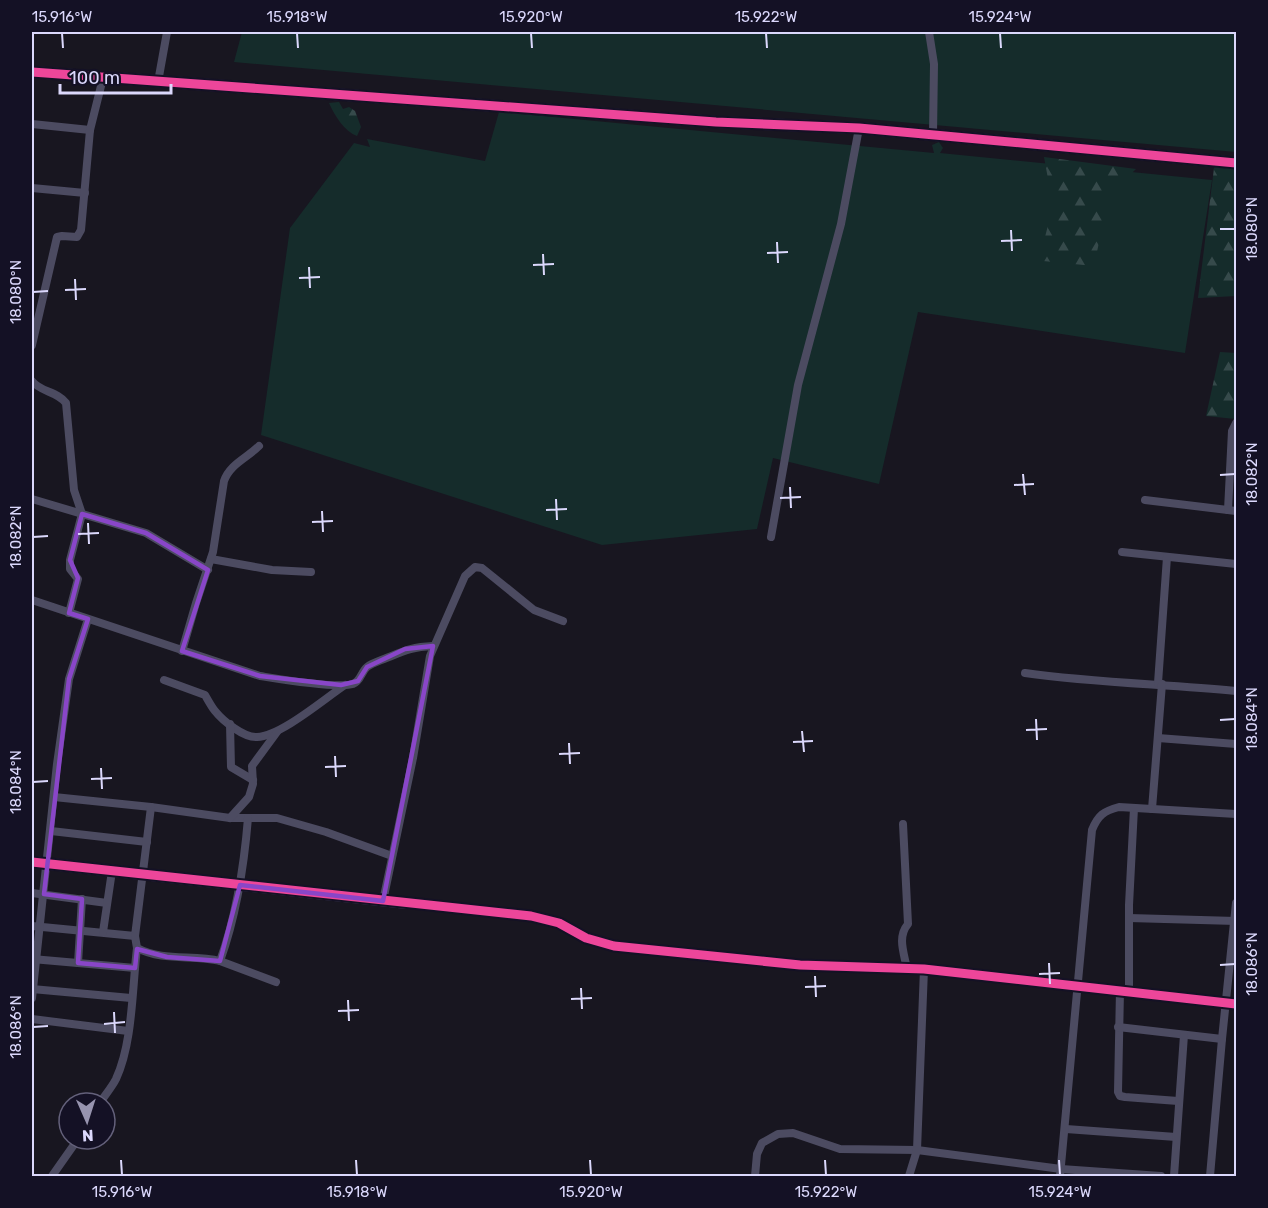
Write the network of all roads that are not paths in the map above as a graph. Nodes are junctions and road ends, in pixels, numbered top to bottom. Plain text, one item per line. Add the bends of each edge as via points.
1 (167, 32) edge
2 (929, 32) edge
3 (32, 72) edge
4 (103, 78) junction
5 (159, 82) junction
6 (32, 124) edge
7 (858, 128) junction
8 (90, 130) junction
9 (933, 135) junction
10 (1236, 163) edge
11 (32, 188) edge
12 (85, 193) junction
13 (32, 345) edge
14 (32, 381) edge
15 (1236, 423) edge
16 (260, 446) dead end
17 (1233, 465) edge
18 (32, 499) edge
19 (1145, 500) dead end
20 (1232, 510) edge
21 (82, 514) junction
22 (771, 537) dead end
23 (1122, 552) dead end
24 (1167, 557) junction
25 (211, 559) junction
26 (1236, 564) edge
27 (208, 570) junction
28 (311, 572) dead end
29 (32, 600) edge
30 (69, 613) junction
31 (88, 619) junction
32 (563, 621) dead end
33 (433, 646) junction
34 (182, 651) junction
35 (1025, 673) dead end
36 (164, 680) dead end
37 (1160, 684) junction
38 (346, 685) junction
39 (1236, 691) edge
40 (230, 724) junction
41 (277, 732) junction
42 (1158, 738) junction
43 (1236, 744) edge
44 (253, 780) junction
45 (54, 797) junction
46 (152, 807) junction
47 (1134, 808) junction
48 (1152, 809) junction
49 (1236, 814) edge
50 (230, 818) junction
51 (248, 818) junction
52 (903, 824) dead end
53 (51, 831) junction
54 (147, 842) junction
55 (392, 855) junction
56 (32, 862) edge
57 (46, 864) junction
58 (112, 871) junction
59 (144, 874) junction
60 (240, 885) junction
61 (32, 893) edge
62 (44, 894) junction
63 (82, 899) junction
64 (382, 901) junction
65 (107, 903) junction
66 (407, 903) joint
67 (1236, 903) edge
68 (1129, 918) junction
69 (1236, 921) edge
70 (36, 926) edge
71 (79, 930) junction
72 (103, 932) junction
73 (135, 936) junction
74 (137, 948) junction
75 (34, 959) edge
76 (220, 961) junction
77 (78, 963) junction
78 (135, 968) junction
79 (907, 969) junction
80 (924, 969) junction
81 (276, 982) dead end
82 (1079, 985) junction
83 (32, 989) edge
84 (1125, 991) junction
85 (32, 998) edge
86 (131, 998) junction
87 (1232, 1004) edge
88 (32, 1019) edge
89 (1118, 1027) junction
90 (128, 1031) junction
91 (1184, 1035) junction
92 (1222, 1039) junction
93 (108, 1091) edge
94 (1178, 1101) junction
95 (1066, 1129) junction
96 (1176, 1137) junction
97 (917, 1150) junction
98 (70, 1151) edge
99 (1060, 1172) edge
100 (1106, 1174) edge
101 (52, 1176) edge
102 (755, 1176) edge
103 (909, 1176) edge
104 (1161, 1176) edge
105 (1174, 1176) edge
106 (1210, 1176) edge

1 - 5 street
2 - 9 street via 934,64
3 - 4 street
4 - 5 street
4 - 8 street
5 - 7 street via 716,123
6 - 8 street
7 - 9 street
7 - 22 street via 841,224 798,385
8 - 12 street
9 - 10 street
11 - 12 street
12 - 13 street via 77,237 57,237
14 - 21 street via 66,403 74,490
15 - 17 street via 1232,431
16 - 25 street via 227,474
17 - 20 street
18 - 21 street
19 - 20 street
21 - 27 street via 146,533
21 - 30 street via 70,560 70,569 78,579
23 - 24 street
24 - 26 street
24 - 37 street
25 - 27 street
25 - 28 street via 272,570
27 - 34 street
29 - 30 street
30 - 31 street
31 - 34 street
31 - 45 street via 69,679
32 - 33 street via 534,610 482,568 475,567 465,576
33 - 38 street via 405,649 367,667 358,681
33 - 55 street
34 - 38 street via 260,676
35 - 37 street
36 - 40 street via 206,695 215,711
37 - 39 street
37 - 42 street
38 - 41 street
40 - 41 street via 242,734 257,737
40 - 44 street via 231,767
41 - 44 street via 252,766
42 - 43 street
42 - 48 street
44 - 50 street via 249,797
45 - 46 street
45 - 53 street
46 - 50 street
46 - 54 street
47 - 48 street
47 - 68 street
47 - 82 street via 1107,810 1097,818 1092,830
48 - 49 street
50 - 51 street
51 - 55 street via 277,818
51 - 60 street
52 - 79 street via 908,924 901,939
53 - 54 street
53 - 57 street
54 - 59 street
55 - 64 street
56 - 57 street
57 - 58 street
57 - 62 street
58 - 59 street
58 - 65 street
59 - 60 street
59 - 73 street
60 - 64 street
60 - 76 street
61 - 62 street
62 - 63 street
62 - 70 street
63 - 65 street
63 - 71 street
64 - 66 street
65 - 72 street
66 - 79 street via 531,916 614,945 800,965
67 - 69 street
68 - 69 street
68 - 84 street
69 - 87 street
70 - 71 street
70 - 75 street
71 - 72 street
71 - 77 street
72 - 73 street
73 - 74 street
74 - 76 street via 167,957
74 - 78 street
75 - 77 street
75 - 83 street
76 - 81 street
77 - 78 street
78 - 86 street
79 - 80 street
80 - 82 street
80 - 97 street
82 - 84 street
82 - 95 street
83 - 85 street
83 - 86 street
84 - 87 street
84 - 89 street
86 - 90 street
87 - 92 street
88 - 90 street
89 - 91 street
89 - 94 street via 1120,1096
90 - 93 street via 122,1062
91 - 92 street
91 - 94 street
92 - 106 street
94 - 96 street
95 - 96 street
95 - 99 street
96 - 105 street
97 - 99 street
97 - 102 street via 840,1149 793,1133 778,1134 762,1143
97 - 103 street
98 - 101 street
99 - 100 street
100 - 104 street

